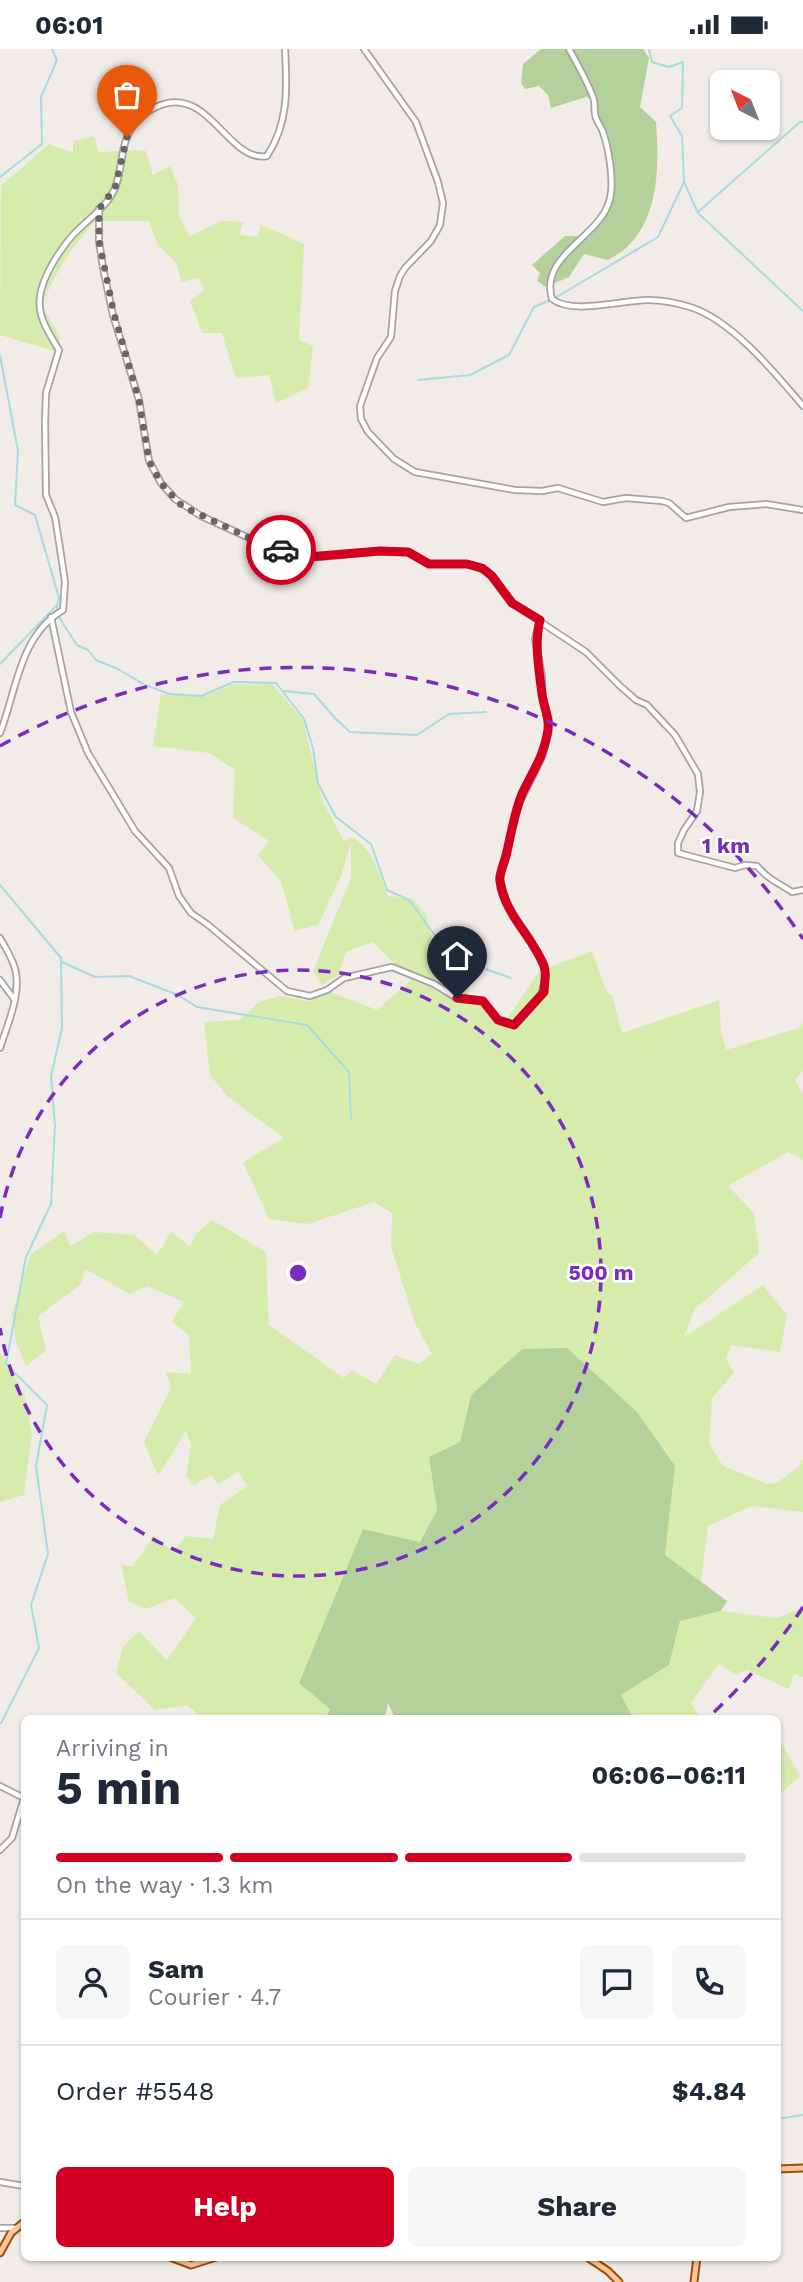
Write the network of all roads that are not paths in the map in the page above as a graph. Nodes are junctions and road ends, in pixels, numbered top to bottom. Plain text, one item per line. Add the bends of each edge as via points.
1 (285, 49) edge
2 (364, 49) edge
3 (569, 49) edge
4 (99, 209) junction
5 (803, 406) edge
6 (803, 510) edge
7 (52, 616) junction
8 (540, 620) junction
9 (0, 733) edge
10 (803, 890) edge
11 (0, 938) edge
12 (0, 981) edge
13 (14, 999) junction
14 (0, 1048) edge
15 (0, 1786) edge
16 (21, 1796) edge
17 (21, 1808) edge
18 (0, 1850) edge
19 (803, 2168) edge
20 (781, 2169) edge
21 (0, 2182) edge
22 (21, 2186) edge
23 (21, 2224) edge
24 (0, 2228) edge
25 (16, 2228) junction
26 (0, 2253) edge
27 (180, 2261) edge
28 (204, 2261) edge
29 (594, 2261) edge
30 (697, 2261) edge
31 (619, 2282) edge
32 (694, 2282) edge

1 - 4 street via 285,115 267,156 244,151 197,109 166,104 132,127 115,188
2 - 6 street via 416,122 442,195 440,225 400,276 391,337 377,358 360,406 364,425 394,459 425,475 515,490 558,488 596,501 663,501 686,518 766,504
3 - 5 street via 594,100 594,115 610,165 611,191 604,212 556,268 550,285 552,299 558,304 596,305 649,300 701,311 731,331
4 - 7 street via 73,235 50,270 40,296 39,313 59,350 46,393 44,423 46,495 55,517 65,582 63,610
4 - 8 street via 103,268 139,400 149,461 174,499 271,548 298,555 408,552 429,564 482,568 512,603
7 - 8 street via 71,712 88,753 135,831 169,868 191,913 287,991 310,996 344,978 392,967 457,998 483,1001 498,1020 514,1025 541,996 546,975 499,879 519,804 548,734 535,639
7 - 9 street via 32,640 19,669
8 - 10 street via 586,652 647,705 685,749 698,774 700,792 697,811 678,843 678,853 735,868 757,866 767,878 792,892
11 - 13 street via 16,972
12 - 13 street
13 - 14 street
15 - 16 street
17 - 18 street via 12,1838
19 - 20 main road
21 - 22 street
23 - 25 main road
24 - 25 street
25 - 26 main road
27 - 28 main road via 191,2265
29 - 31 main road
30 - 32 main road

